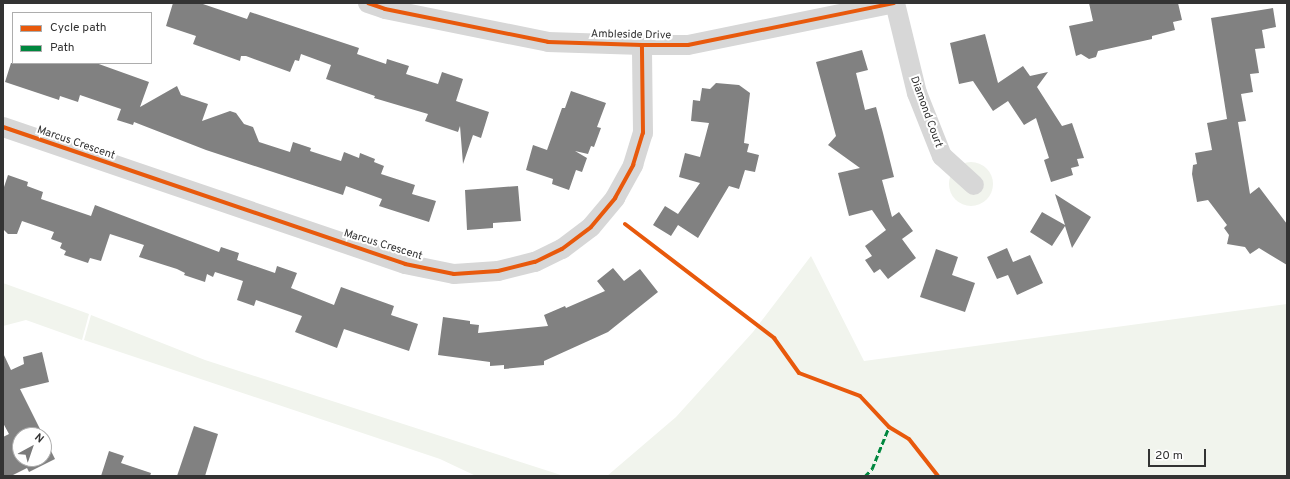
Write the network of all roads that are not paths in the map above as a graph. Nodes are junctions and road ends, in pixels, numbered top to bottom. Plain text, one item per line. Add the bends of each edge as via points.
1 (368, 3) edge
2 (895, 3) edge
3 (642, 46) junction
4 (3, 127) edge
5 (974, 185) dead end

1 - 3 street, Ambleside Drive via 385,9 548,42
2 - 3 street, Ambleside Drive via 688,45
2 - 5 street, Diamond Court via 917,93 942,156
3 - 4 street, Marcus Crescent via 643,133 633,165 615,198 591,227 562,249 535,262 498,271 454,274 405,264

